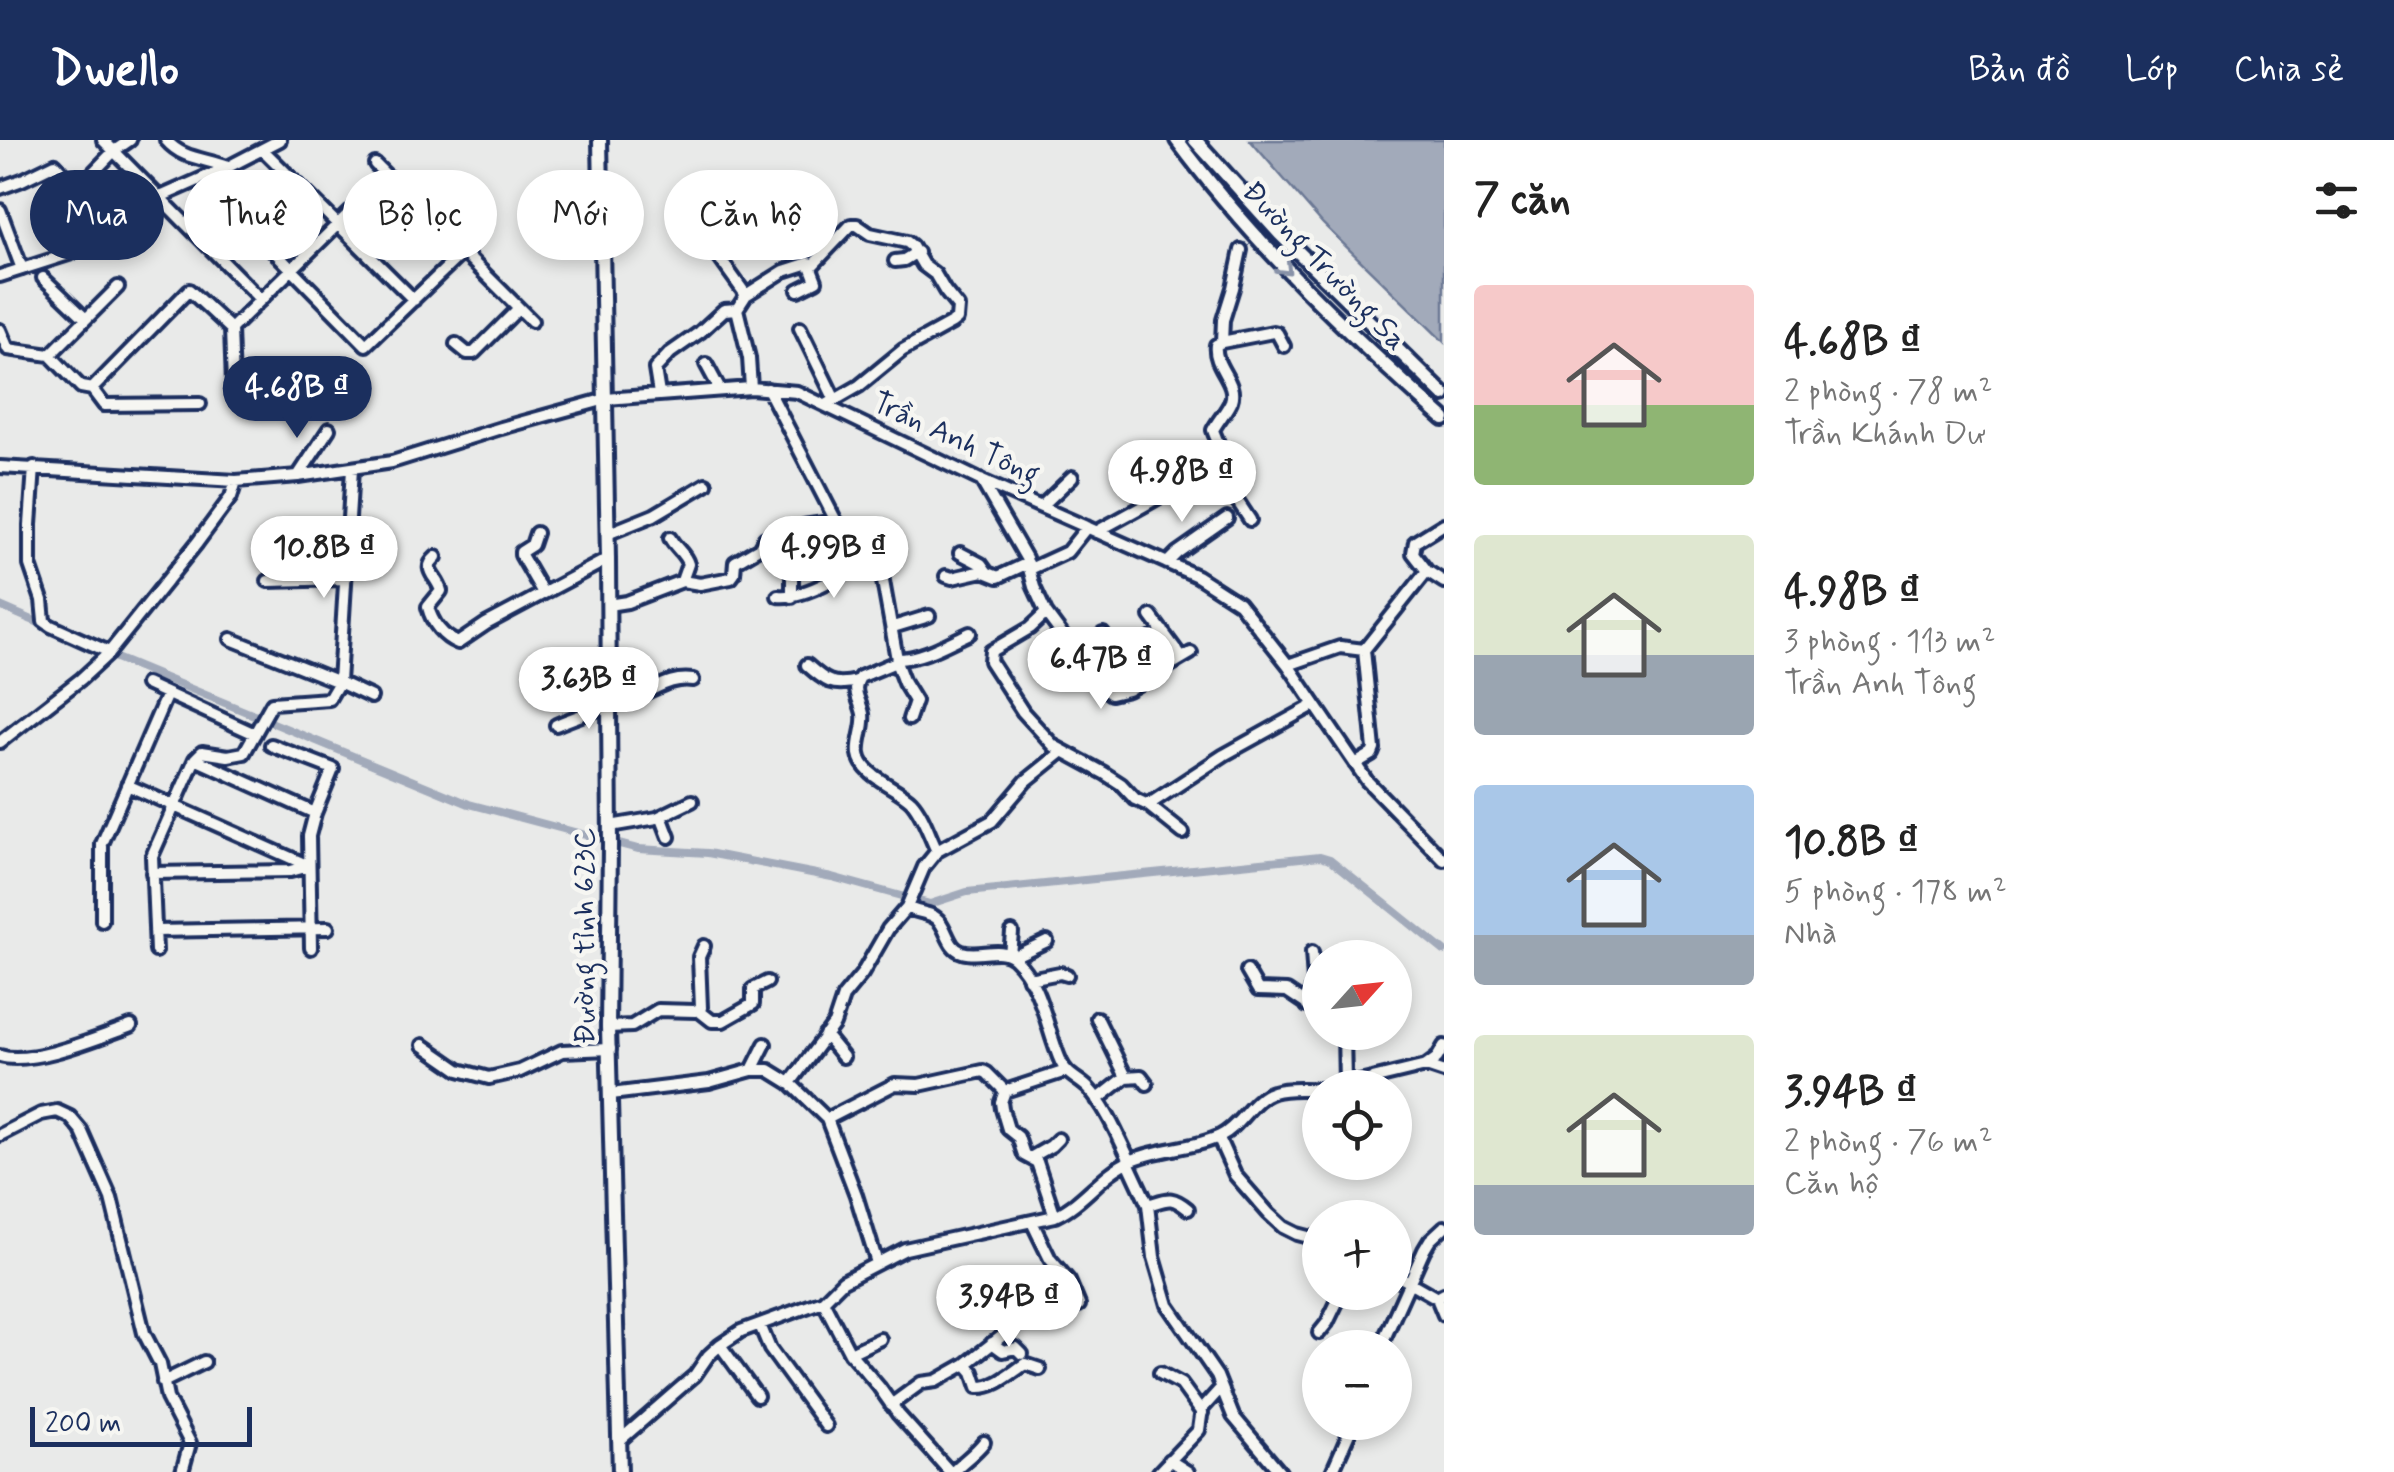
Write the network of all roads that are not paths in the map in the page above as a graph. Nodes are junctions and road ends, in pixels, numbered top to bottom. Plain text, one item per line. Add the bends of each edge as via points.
1 (103, 140) edge
2 (130, 140) edge
3 (166, 140) edge
4 (280, 140) edge
5 (600, 140) edge
6 (1177, 140) edge
7 (1195, 140) edge
8 (264, 150) junction
9 (114, 151) junction
10 (374, 164) dead end
11 (228, 167) junction
12 (133, 170) edge
13 (380, 170) edge
14 (0, 188) edge
15 (164, 195) edge
16 (164, 201) edge
17 (0, 210) edge
18 (343, 219) edge
19 (338, 224) junction
20 (1241, 250) dead end
21 (916, 252) junction
22 (49, 260) edge
23 (282, 260) edge
24 (454, 260) edge
25 (470, 260) edge
26 (721, 260) edge
27 (895, 261) dead end
28 (772, 262) dead end
29 (812, 266) junction
30 (22, 268) junction
31 (292, 270) junction
32 (782, 274) junction
33 (0, 276) edge
34 (43, 278) dead end
35 (118, 287) dead end
36 (798, 290) dead end
37 (746, 294) junction
38 (261, 300) junction
39 (414, 300) junction
40 (518, 309) junction
41 (738, 309) junction
42 (86, 319) junction
43 (532, 321) dead end
44 (800, 328) dead end
45 (231, 329) junction
46 (0, 330) edge
47 (1222, 342) junction
48 (456, 344) dead end
49 (1284, 346) dead end
50 (50, 354) junction
51 (706, 364) dead end
52 (233, 384) dead end
53 (751, 388) junction
54 (92, 389) junction
55 (768, 389) junction
56 (720, 390) junction
57 (660, 394) junction
58 (1444, 395) edge
59 (606, 399) junction
60 (830, 403) junction
61 (200, 404) dead end
62 (1444, 419) edge
63 (329, 428) dead end
64 (1214, 464) junction
65 (0, 466) edge
66 (34, 468) junction
67 (352, 469) junction
68 (298, 476) junction
69 (1072, 477) dead end
70 (980, 480) junction
71 (236, 481) junction
72 (706, 484) dead end
73 (1042, 506) junction
74 (1227, 518) dead end
75 (1250, 520) dead end
76 (836, 521) junction
77 (1444, 524) edge
78 (281, 530) dead end
79 (1091, 530) junction
80 (348, 533) junction
81 (536, 533) dead end
82 (607, 534) junction
83 (670, 538) dead end
84 (868, 552) junction
85 (960, 553) dead end
86 (436, 557) dead end
87 (608, 560) junction
88 (1167, 562) junction
89 (1029, 566) junction
90 (792, 568) dead end
91 (1427, 571) junction
92 (986, 572) junction
93 (946, 576) dead end
94 (346, 579) junction
95 (268, 581) dead end
96 (682, 581) junction
97 (1444, 582) edge
98 (543, 593) junction
99 (778, 596) dead end
100 (792, 597) junction
101 (608, 605) junction
102 (1046, 612) junction
103 (929, 616) dead end
104 (1151, 616) dead end
105 (892, 627) junction
106 (1163, 632) junction
107 (970, 633) dead end
108 (1103, 634) dead end
109 (231, 639) dead end
110 (1364, 650) junction
111 (108, 654) junction
112 (1077, 654) junction
113 (897, 660) junction
114 (1288, 665) junction
115 (807, 666) dead end
116 (1092, 676) junction
117 (694, 680) dead end
118 (857, 681) junction
119 (340, 682) junction
120 (146, 684) dead end
121 (167, 694) junction
122 (372, 697) dead end
123 (608, 704) junction
124 (1314, 705) junction
125 (909, 719) dead end
126 (556, 725) dead end
127 (255, 734) junction
128 (0, 742) edge
129 (271, 745) dead end
130 (1063, 751) junction
131 (195, 759) junction
132 (1355, 764) junction
133 (127, 786) junction
134 (664, 796) dead end
135 (692, 801) dead end
136 (1148, 804) junction
137 (174, 806) junction
138 (315, 814) junction
139 (664, 814) junction
140 (1183, 833) dead end
141 (610, 837) junction
142 (669, 837) dead end
143 (936, 851) junction
144 (1444, 860) edge
145 (309, 866) junction
146 (152, 873) junction
147 (909, 901) junction
148 (102, 920) dead end
149 (311, 928) junction
150 (328, 928) dead end
151 (155, 931) junction
152 (1012, 932) dead end
153 (1048, 941) dead end
154 (704, 946) dead end
155 (311, 948) dead end
156 (156, 951) dead end
157 (1012, 956) junction
158 (1247, 971) dead end
159 (1067, 975) dead end
160 (1029, 979) junction
161 (767, 982) dead end
162 (715, 990) dead end
163 (1302, 1002) edge
164 (699, 1005) junction
165 (1098, 1018) dead end
166 (132, 1026) dead end
167 (608, 1026) junction
168 (825, 1036) junction
169 (765, 1044) dead end
170 (423, 1045) dead end
171 (1444, 1046) edge
172 (610, 1049) junction
173 (0, 1056) edge
174 (843, 1057) dead end
175 (1426, 1066) junction
176 (752, 1070) junction
177 (1409, 1070) edge
178 (1066, 1071) junction
179 (1444, 1072) edge
180 (1126, 1077) junction
181 (790, 1083) junction
182 (1147, 1084) dead end
183 (1302, 1088) edge
184 (1005, 1091) junction
185 (611, 1094) junction
186 (1097, 1100) junction
187 (827, 1119) junction
188 (0, 1134) edge
189 (1218, 1137) junction
190 (1058, 1140) dead end
191 (1030, 1158) junction
192 (1129, 1161) junction
193 (1148, 1205) junction
194 (1188, 1209) dead end
195 (1055, 1216) junction
196 (1032, 1222) junction
197 (1444, 1227) edge
198 (1302, 1235) edge
199 (877, 1263) junction
200 (1412, 1277) edge
201 (1412, 1282) edge
202 (1440, 1296) edge
203 (824, 1301) junction
204 (1080, 1305) dead end
205 (1033, 1312) dead end
206 (1444, 1315) edge
207 (760, 1325) junction
208 (880, 1338) dead end
209 (992, 1343) junction
210 (720, 1345) junction
211 (850, 1353) junction
212 (1022, 1354) dead end
213 (204, 1362) dead end
214 (966, 1364) junction
215 (1040, 1369) dead end
216 (1160, 1374) dead end
217 (163, 1382) junction
218 (1220, 1388) junction
219 (757, 1396) dead end
220 (891, 1404) junction
221 (1202, 1413) junction
222 (826, 1426) dead end
223 (1346, 1440) edge
224 (619, 1441) junction
225 (984, 1442) dead end
226 (1169, 1460) junction
227 (182, 1472) edge
228 (620, 1472) edge
229 (951, 1472) edge
230 (1160, 1472) edge
231 (1188, 1472) edge
232 (1280, 1472) edge
233 (1332, 1472) edge

1 - 9 street
2 - 9 street
3 - 11 street via 195,160
4 - 8 street
5 - 59 main road, Đường tỉnh 623C
6 -> 62 main road, Đường Trường Sa via 1262,244
7 - 58 main road, Đường Trường Sa
8 - 11 street
8 - 19 street
9 - 12 street
9 - 14 street via 81,182 55,164
10 - 13 street
11 - 15 street
16 - 38 street
17 - 30 street
18 - 19 street
19 - 31 street
19 - 39 street
20 - 47 street
21 - 27 street
21 - 29 street via 907,242 851,225
21 - 60 street via 958,307 957,320
22 - 30 street
23 - 31 street
24 - 39 street
25 - 40 street
26 - 37 street
28 - 32 street
29 - 32 street
29 - 36 street via 816,281
30 - 33 street
31 - 38 street
31 - 39 street via 366,345
32 - 37 street
34 - 42 street
35 - 42 street
37 - 41 street
38 - 45 street
40 - 43 street
40 - 48 street via 474,352
41 - 53 street
41 - 57 street via 724,310 655,369
42 - 50 street
44 - 60 street
45 - 52 street
45 - 54 street via 190,290
46 - 50 street via 8,350
47 - 49 street via 1273,332
47 - 64 street via 1215,357 1232,398 1213,430 1220,450
50 - 54 street
51 - 56 street
53 - 55 street, Trần Anh Tông
53 - 56 street, Trần Anh Tông
54 - 61 street via 104,405
55 - 60 street, Trần Anh Tông
55 - 76 street
56 - 57 street, Trần Anh Tông
57 - 59 street, Trần Anh Tông
59 - 67 street, Trần Anh Tông
59 - 82 main road, Đường tỉnh 623C
60 - 70 street, Trần Anh Tông
63 - 68 street
64 - 75 street
64 - 79 street
65 - 66 street, Trần Anh Tông
66 - 71 street, Trần Anh Tông
66 - 111 street via 30,565 44,620
67 - 68 street, Trần Anh Tông
67 - 80 street
68 - 71 street, Trần Anh Tông
69 - 73 street
70 - 73 street, Trần Anh Tông
70 - 89 street
71 - 111 street via 197,543
72 - 82 street
73 - 79 street, Trần Anh Tông
74 - 88 street
76 - 84 street
76 - 96 street via 765,538 734,562 731,578
77 - 91 street via 1414,546
78 - 80 street
79 - 88 street, Trần Anh Tông
79 - 89 street via 1067,552
80 - 94 street
81 - 98 street via 521,555
82 - 87 main road, Đường tỉnh 623C
83 - 96 street via 688,564
84 - 100 street via 829,581
84 - 105 street via 881,570
85 - 92 street
86 - 98 street via 428,568 441,591 428,608 454,642
87 - 98 street
87 - 101 main road, Đường tỉnh 623C
88 - 114 street, Trần Anh Tông via 1239,603
89 - 92 street via 998,577
89 - 102 street
90 - 100 street
91 - 97 street
91 - 110 street
92 - 93 street
94 - 95 street
94 - 119 street
96 - 101 street
99 - 100 street
101 - 123 main road, Đường tỉnh 623C
102 - 112 street
102 - 130 street via 990,656 1022,712
103 - 105 street
104 - 106 street
105 - 113 street
106 - 116 street
106 - 116 street via 1187,655 1115,694
107 - 113 street
108 - 112 street
109 - 119 street
110 - 114 street via 1340,647
110 - 132 street via 1374,750
111 - 128 street
112 - 116 street
113 - 118 street
113 - 125 street via 915,701
114 - 124 street, Trần Anh Tông
115 - 118 street via 831,683
117 - 123 street via 669,680
118 - 143 street via 864,718 860,759 914,805
119 - 122 street
119 - 127 street via 328,699 272,702
120 - 121 street
121 - 127 street
121 - 133 street
123 - 126 street
123 - 141 main road, Đường tỉnh 623C
124 - 132 street, Trần Anh Tông
124 - 136 street
127 - 131 street via 244,753 202,752
129 - 138 street via 332,769
130 - 136 street
130 - 143 street via 994,810 986,825
131 - 137 street
131 - 138 street
132 - 144 street, Trần Anh Tông
133 - 137 street
133 - 148 street via 102,844
134 - 139 street
135 - 139 street
136 - 140 street
137 - 145 street
137 - 146 street via 152,856
138 - 145 street
139 - 141 street
139 - 142 street
141 - 167 main road, Đường tỉnh 623C
143 - 147 street
145 - 146 street
145 - 149 street
146 - 151 street
147 - 157 street via 915,912 937,918 960,952
147 - 168 street via 843,997
149 - 150 street
149 - 151 street
149 - 155 street
151 - 156 street
152 - 157 street
153 - 157 street
154 - 164 street
157 - 160 street
158 - 163 street via 1258,990 1287,991
159 - 160 street
160 - 178 street
161 - 164 street via 753,989 753,1004 729,1018 712,1021
162 - 164 street
164 - 167 street via 658,1010 632,1026
165 - 180 street
166 - 173 street via 64,1050
167 - 172 main road, Đường tỉnh 623C
168 - 174 street
168 - 181 street
169 - 176 street
170 - 172 street via 458,1070 489,1078 562,1051
171 - 175 street
172 - 185 main road, Đường tỉnh 623C
175 - 177 street
175 - 179 street
176 - 181 street via 769,1070
176 - 185 street
178 - 184 street
178 - 186 street
180 - 182 street via 1141,1076
180 - 186 street
181 - 187 street
183 - 189 street via 1269,1092
184 - 187 street via 983,1072 894,1084
184 - 191 street via 1008,1129
185 - 224 main road, Đường tỉnh 623C
186 - 192 street
187 - 199 street
188 - 217 street via 57,1111 81,1130 111,1198 137,1312
189 - 192 street
189 - 198 street via 1235,1174 1268,1214
190 - 191 street
191 - 195 street
192 - 193 street
192 - 195 street
193 - 194 street via 1170,1198
193 - 218 street via 1168,1304
195 - 196 street
196 - 199 street via 905,1249
196 - 204 street
197 - 200 street
199 - 203 street via 842,1280
201 - 202 street
202 - 206 street
203 - 207 street
203 - 211 street
205 - 209 street
207 - 210 street
207 - 222 street
208 - 211 street
209 - 212 street
209 - 214 street
210 - 219 street
210 - 224 street
211 - 220 street
213 - 217 street
214 - 215 street via 982,1388 1025,1364
214 - 220 street via 936,1382 921,1382
216 - 221 street via 1181,1384
217 - 227 street via 190,1443
218 - 221 street
218 - 232 street via 1242,1429
220 - 229 street
221 - 226 street via 1199,1430
223 - 233 street
224 - 228 main road, Đường tỉnh 623C
225 - 229 street
226 - 230 street
226 - 231 street

